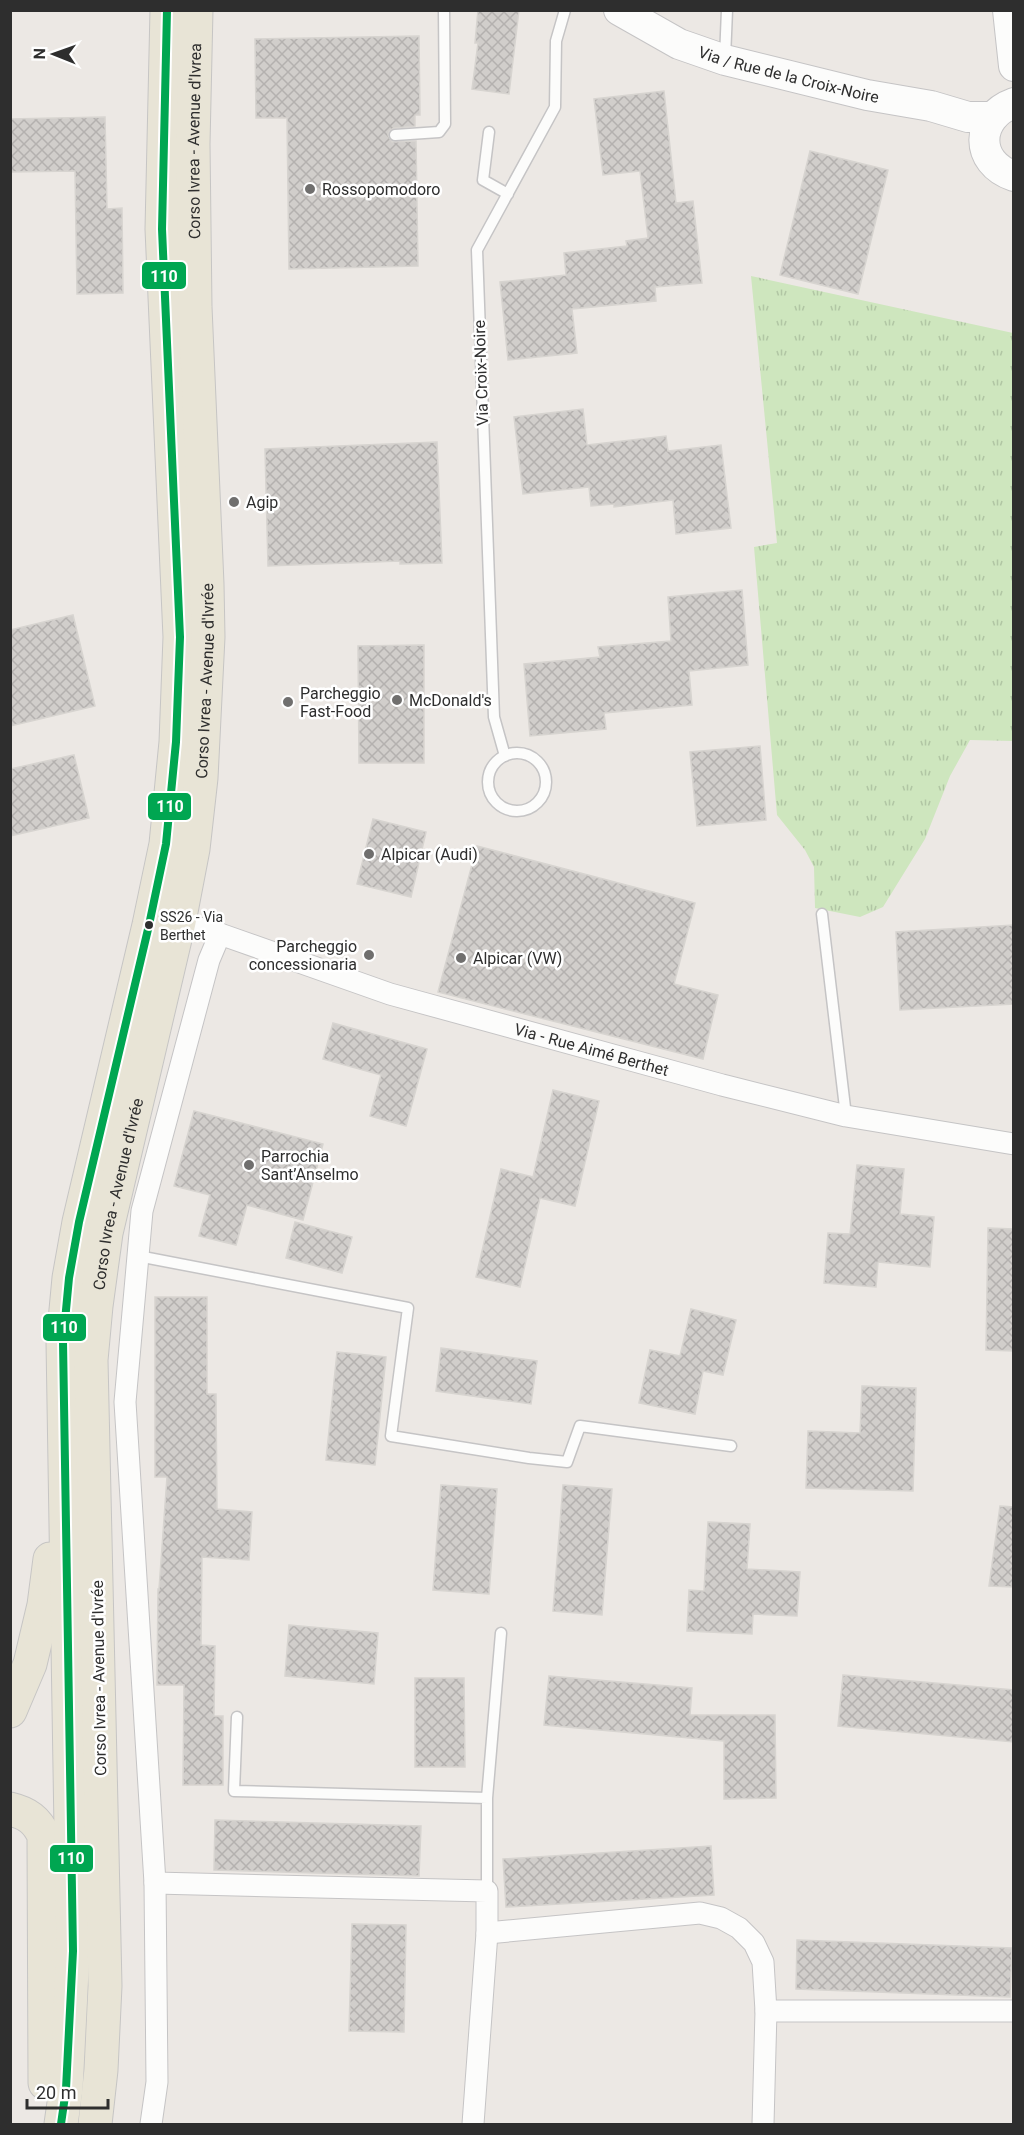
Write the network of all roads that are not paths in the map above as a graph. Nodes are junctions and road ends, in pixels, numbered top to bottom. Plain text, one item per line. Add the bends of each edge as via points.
1 (167, 10) edge
2 (196, 10) edge
3 (444, 10) edge
4 (565, 10) edge
5 (619, 10) edge
6 (727, 10) edge
7 (1008, 10) edge
8 (725, 60) junction
9 (1014, 66) edge
10 (995, 112) edge
11 (489, 132) dead end
12 (395, 135) dead end
13 (1011, 177) edge
14 (508, 194) junction
15 (195, 307) joint
16 (505, 756) junction
17 (822, 914) dead end
18 (179, 922) junction
19 (220, 934) junction
20 (846, 1116) junction
21 (1014, 1144) edge
22 (138, 1256) junction
23 (731, 1446) dead end
24 (64, 1465) junction
25 (501, 1634) dead end
26 (10, 1711) edge
27 (237, 1717) dead end
28 (487, 1798) junction
29 (10, 1809) edge
30 (155, 1882) junction
31 (487, 1891) junction
32 (487, 1933) junction
33 (766, 2011) junction
34 (1014, 2011) edge
35 (45, 2124) edge
36 (61, 2124) edge
37 (95, 2124) edge
38 (151, 2124) edge
39 (473, 2124) edge
40 (763, 2124) edge

1 - 24 main road, Corso Ivrea - Avenue d'Ivrea via 162,229 180,637 176,742 166,844 69,1278 63,1342
2 - 15 main road, Corso Ivrea - Avenue d'Ivrea
3 - 12 lane via 444,124 439,132
4 - 14 lane, Via Croix-Noire via 556,41 555,107
5 - 8 street, Via / Rue de la Croix-Noire via 679,44
6 - 8 lane
7 - 9 street
8 - 10 street, Via / Rue de la Croix-Noire via 867,95
10 - 13 street via 987,154 993,164
11 - 14 lane via 483,180
14 - 16 lane, Via Croix-Noire via 477,250 494,717
15 - 18 main road, Corso Ivrea - Avenue d'Ivrée via 208,638 201,778
16 - 16 lane via 491,768 487,780 489,794 509,811 534,806 545,790 544,770 525,753
17 - 20 lane
18 - 19 street, Via - Rue Aimé Berthet
18 - 37 main road, Corso Ivrea - Avenue d'Ivrée via 106,1233 91,1360 105,1986
19 - 20 street, Via - Rue Aimé Berthet via 390,994
19 - 22 street via 209,960 142,1211
20 - 21 street, Via - Rue Aimé Berthet
22 - 23 lane via 408,1308 391,1436 567,1462 580,1426
22 - 30 street via 125,1401
24 - 26 main road via 44,1605 30,1664
24 - 36 main road, Corso Ivrea - Avenue d'Ivrea via 73,1951
25 - 28 lane
27 - 28 lane via 234,1791
28 - 31 lane
29 - 35 main road via 34,1819 44,1836
30 - 31 street
30 - 38 street via 157,2082
31 - 32 street
32 - 33 street via 700,1913 721,1917 754,1943 763,1962
32 - 39 street
33 - 34 street
33 - 40 street

